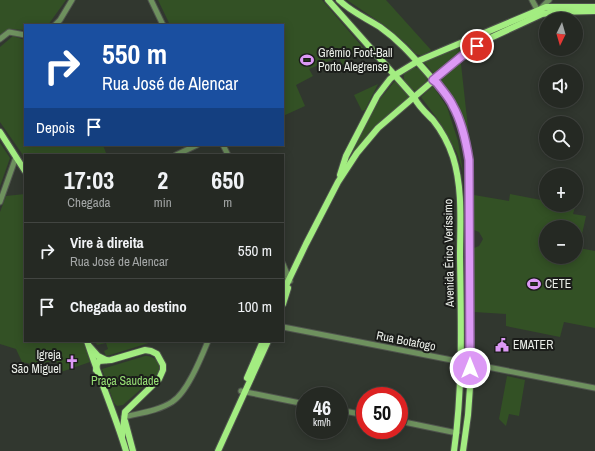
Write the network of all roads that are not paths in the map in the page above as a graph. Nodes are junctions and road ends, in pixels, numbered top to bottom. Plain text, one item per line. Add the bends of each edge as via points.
1 (72, 0) edge
2 (150, 0) edge
3 (328, 0) edge
4 (339, 0) edge
5 (532, 0) edge
6 (549, 0) edge
7 (595, 7) edge
8 (538, 11) junction
9 (595, 11) edge
10 (532, 18) junction
11 (56, 24) edge
12 (163, 24) edge
13 (24, 35) edge
14 (0, 39) edge
15 (418, 61) junction
16 (393, 77) junction
17 (433, 80) junction
18 (414, 97) junction
19 (0, 132) edge
20 (195, 146) edge
21 (178, 154) edge
22 (16, 157) junction
23 (24, 169) edge
24 (338, 182) junction
25 (0, 202) edge
26 (284, 268) edge
27 (287, 281) edge
28 (284, 298) edge
29 (284, 327) edge
30 (208, 342) edge
31 (263, 342) edge
32 (268, 342) edge
33 (88, 343) edge
34 (106, 360) junction
35 (461, 362) junction
36 (470, 364) junction
37 (96, 370) junction
38 (595, 388) edge
39 (243, 391) junction
40 (108, 401) junction
41 (296, 402) edge
42 (127, 410) junction
43 (124, 417) junction
44 (408, 423) edge
45 (457, 433) junction
46 (122, 437) junction
47 (126, 451) edge
48 (133, 451) edge
49 (214, 451) edge
50 (218, 451) edge
51 (454, 451) edge
52 (463, 451) edge

1 - 11 street
2 - 12 street
3 - 16 main road, Avenida Érico Veríssimo
4 - 15 main road, Avenida Érico Veríssimo via 395,38
5 - 8 street
6 - 8 street
7 - 8 main road via 554,6
8 - 10 street
8 - 15 main road
9 - 10 main road via 555,12
10 - 17 main road via 486,40
13 - 14 street via 10,32
15 - 16 main road
15 - 17 main road, Avenida Érico Veríssimo
16 - 18 main road, Avenida Érico Veríssimo
16 - 24 main road via 377,96 346,156
17 - 18 main road
17 - 36 main road, Avenida Érico Veríssimo via 453,105 460,120 470,167
18 - 24 main road via 367,140
18 - 35 main road, Avenida Érico Veríssimo via 440,129 453,156 458,179
19 - 22 main road
20 - 21 street
22 - 23 main road
22 - 25 street
24 - 27 main road
26 - 27 street
27 - 28 main road
29 - 35 street, Rua Botafogo
30 - 43 street via 201,359 178,398 159,408
31 - 39 main road
32 - 39 main road
33 - 34 main road via 98,356
33 - 37 main road
34 - 37 main road via 99,362
34 - 42 main road via 145,350 156,354 161,361 163,370 159,378
35 - 36 street, Rua Botafogo
35 - 45 main road, Avenida Érico Veríssimo
36 - 38 street, Rua Botafogo
36 - 52 main road, Avenida Érico Veríssimo via 468,415
37 - 40 main road
39 - 41 street
39 - 49 main road
39 - 50 main road
40 - 42 main road via 117,411
40 - 46 main road
42 - 43 main road
43 - 46 main road
43 - 48 main road
44 - 45 street
45 - 51 main road, Avenida Érico Veríssimo
46 - 47 main road

